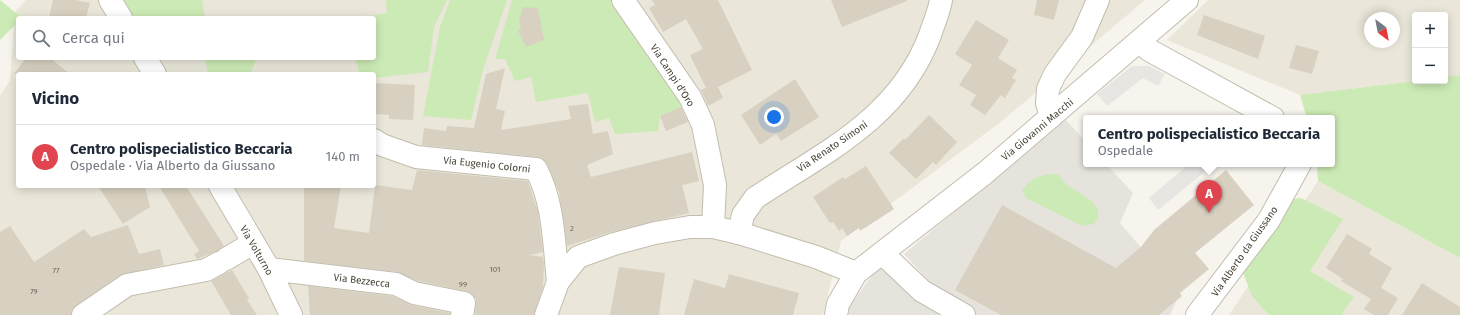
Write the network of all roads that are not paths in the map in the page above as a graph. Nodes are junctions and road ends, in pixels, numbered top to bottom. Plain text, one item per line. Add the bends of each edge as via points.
1 (110, 0) edge
2 (623, 0) edge
3 (941, 0) edge
4 (1098, 0) edge
5 (1187, 0) edge
6 (120, 16) edge
7 (1139, 42) junction
8 (146, 60) edge
9 (154, 72) edge
10 (1268, 115) edge
11 (1052, 117) junction
12 (376, 141) edge
13 (1298, 167) edge
14 (221, 188) edge
15 (716, 198) junction
16 (755, 198) junction
17 (713, 227) junction
18 (739, 233) junction
19 (253, 243) junction
20 (882, 252) junction
21 (269, 269) junction
22 (856, 273) junction
23 (558, 282) junction
24 (83, 315) edge
25 (291, 315) edge
26 (462, 315) edge
27 (546, 315) edge
28 (836, 315) edge
29 (964, 315) edge
30 (1197, 315) edge

1 - 6 street
2 - 15 street, Via Campi d'Oro via 690,97 703,125 710,149
3 - 16 street, Via Renato Simoni via 922,55 897,95 864,127
4 - 11 street via 1082,37 1055,74 1048,89 1047,103
5 - 7 street, Via Giovanni Macchi
7 - 10 street via 1149,50
7 - 11 street, Via Giovanni Macchi
8 - 9 street
11 - 20 street, Via Giovanni Macchi via 973,183
12 - 23 street, Via Eugenio Colorni via 416,157 536,169 544,184 550,212
13 - 30 street, Via Alberto da Giussano via 1269,220
14 - 19 street, Via Volturno
15 - 16 street
15 - 17 street, Via Campi d'Oro
16 - 18 street, Via Renato Simoni via 743,215
17 - 18 street
17 - 23 street via 690,226 614,244 578,257
18 - 22 street via 816,257
19 - 21 street, Via Volturno
19 - 24 street via 206,270 127,285
20 - 22 street, Via Giovanni Macchi
20 - 29 street via 922,291
21 - 25 street, Via Volturno
21 - 26 street, Via Bezzecca via 396,284 414,293 464,303
22 - 28 street via 838,304
23 - 27 street

